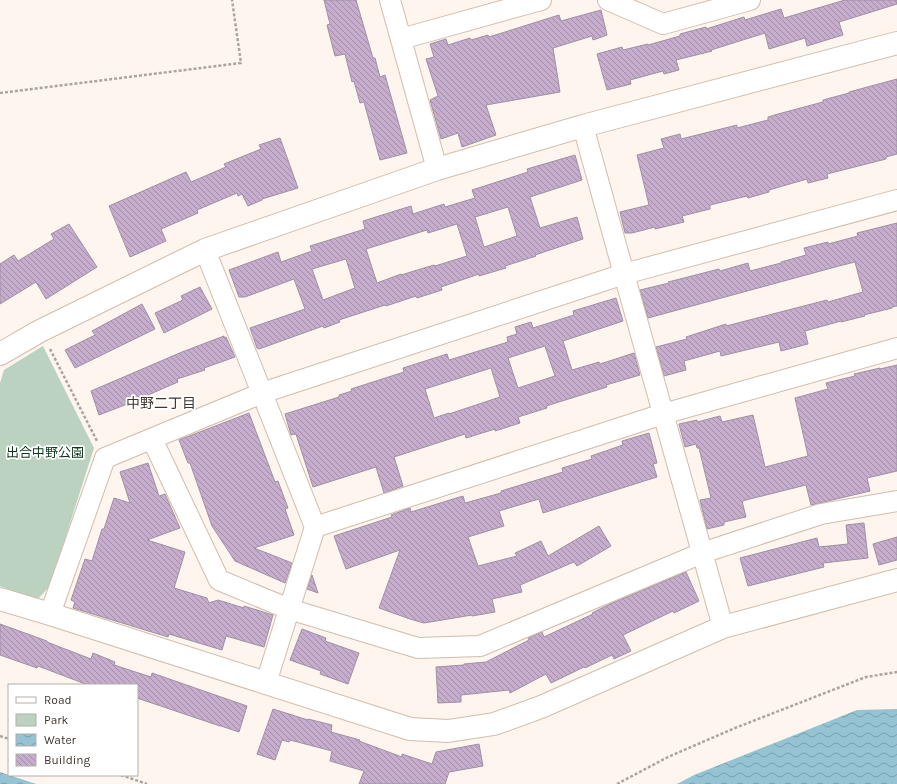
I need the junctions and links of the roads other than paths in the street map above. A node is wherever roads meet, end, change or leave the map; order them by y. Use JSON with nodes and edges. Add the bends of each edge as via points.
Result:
{"nodes":[{"id":1,"x":390,"y":0,"type":"edge"},
{"id":2,"x":541,"y":0,"type":"edge"},
{"id":3,"x":608,"y":0,"type":"edge"},
{"id":4,"x":750,"y":0,"type":"edge"},
{"id":5,"x":401,"y":39,"type":"junction"},
{"id":6,"x":897,"y":43,"type":"edge"},
{"id":7,"x":583,"y":126,"type":"junction"},
{"id":8,"x":437,"y":169,"type":"junction"},
{"id":9,"x":897,"y":200,"type":"edge"},
{"id":10,"x":205,"y":250,"type":"junction"},
{"id":11,"x":624,"y":274,"type":"junction"},
{"id":12,"x":897,"y":348,"type":"edge"},
{"id":13,"x":0,"y":354,"type":"edge"},
{"id":14,"x":262,"y":393,"type":"junction"},
{"id":15,"x":663,"y":414,"type":"junction"},
{"id":16,"x":152,"y":438,"type":"junction"},
{"id":17,"x":897,"y":502,"type":"edge"},
{"id":18,"x":315,"y":527,"type":"junction"},
{"id":19,"x":702,"y":553,"type":"junction"},
{"id":20,"x":897,"y":580,"type":"edge"},
{"id":21,"x":0,"y":599,"type":"edge"},
{"id":22,"x":289,"y":609,"type":"junction"},
{"id":23,"x":50,"y":614,"type":"junction"},
{"id":24,"x":723,"y":627,"type":"junction"},
{"id":25,"x":266,"y":683,"type":"junction"}],
"edges":[{"from":1,"to":5,"type":"street"},
{"from":2,"to":5,"type":"street"},
{"from":3,"to":4,"type":"street","via":[[663,24]]},
{"from":5,"to":8,"type":"street"},
{"from":6,"to":7,"type":"street"},
{"from":7,"to":8,"type":"street"},
{"from":7,"to":11,"type":"street"},
{"from":8,"to":10,"type":"street"},
{"from":9,"to":11,"type":"street"},
{"from":10,"to":13,"type":"street","via":[[40,331]]},
{"from":10,"to":14,"type":"street"},
{"from":11,"to":14,"type":"street"},
{"from":11,"to":15,"type":"street"},
{"from":12,"to":15,"type":"street"},
{"from":14,"to":16,"type":"street"},
{"from":14,"to":18,"type":"street"},
{"from":15,"to":18,"type":"street"},
{"from":15,"to":19,"type":"street"},
{"from":16,"to":22,"type":"street","via":[[219,580]]},
{"from":16,"to":23,"type":"street","via":[[105,458]]},
{"from":17,"to":19,"type":"street","via":[[821,514]]},
{"from":18,"to":22,"type":"street"},
{"from":19,"to":22,"type":"street","via":[[480,646],[418,648]]},
{"from":19,"to":24,"type":"street"},
{"from":20,"to":24,"type":"street"},
{"from":21,"to":23,"type":"street"},
{"from":22,"to":25,"type":"street"},
{"from":23,"to":25,"type":"street"},
{"from":24,"to":25,"type":"street","via":[[541,707],[494,724],[448,731],[410,729]]}]}
